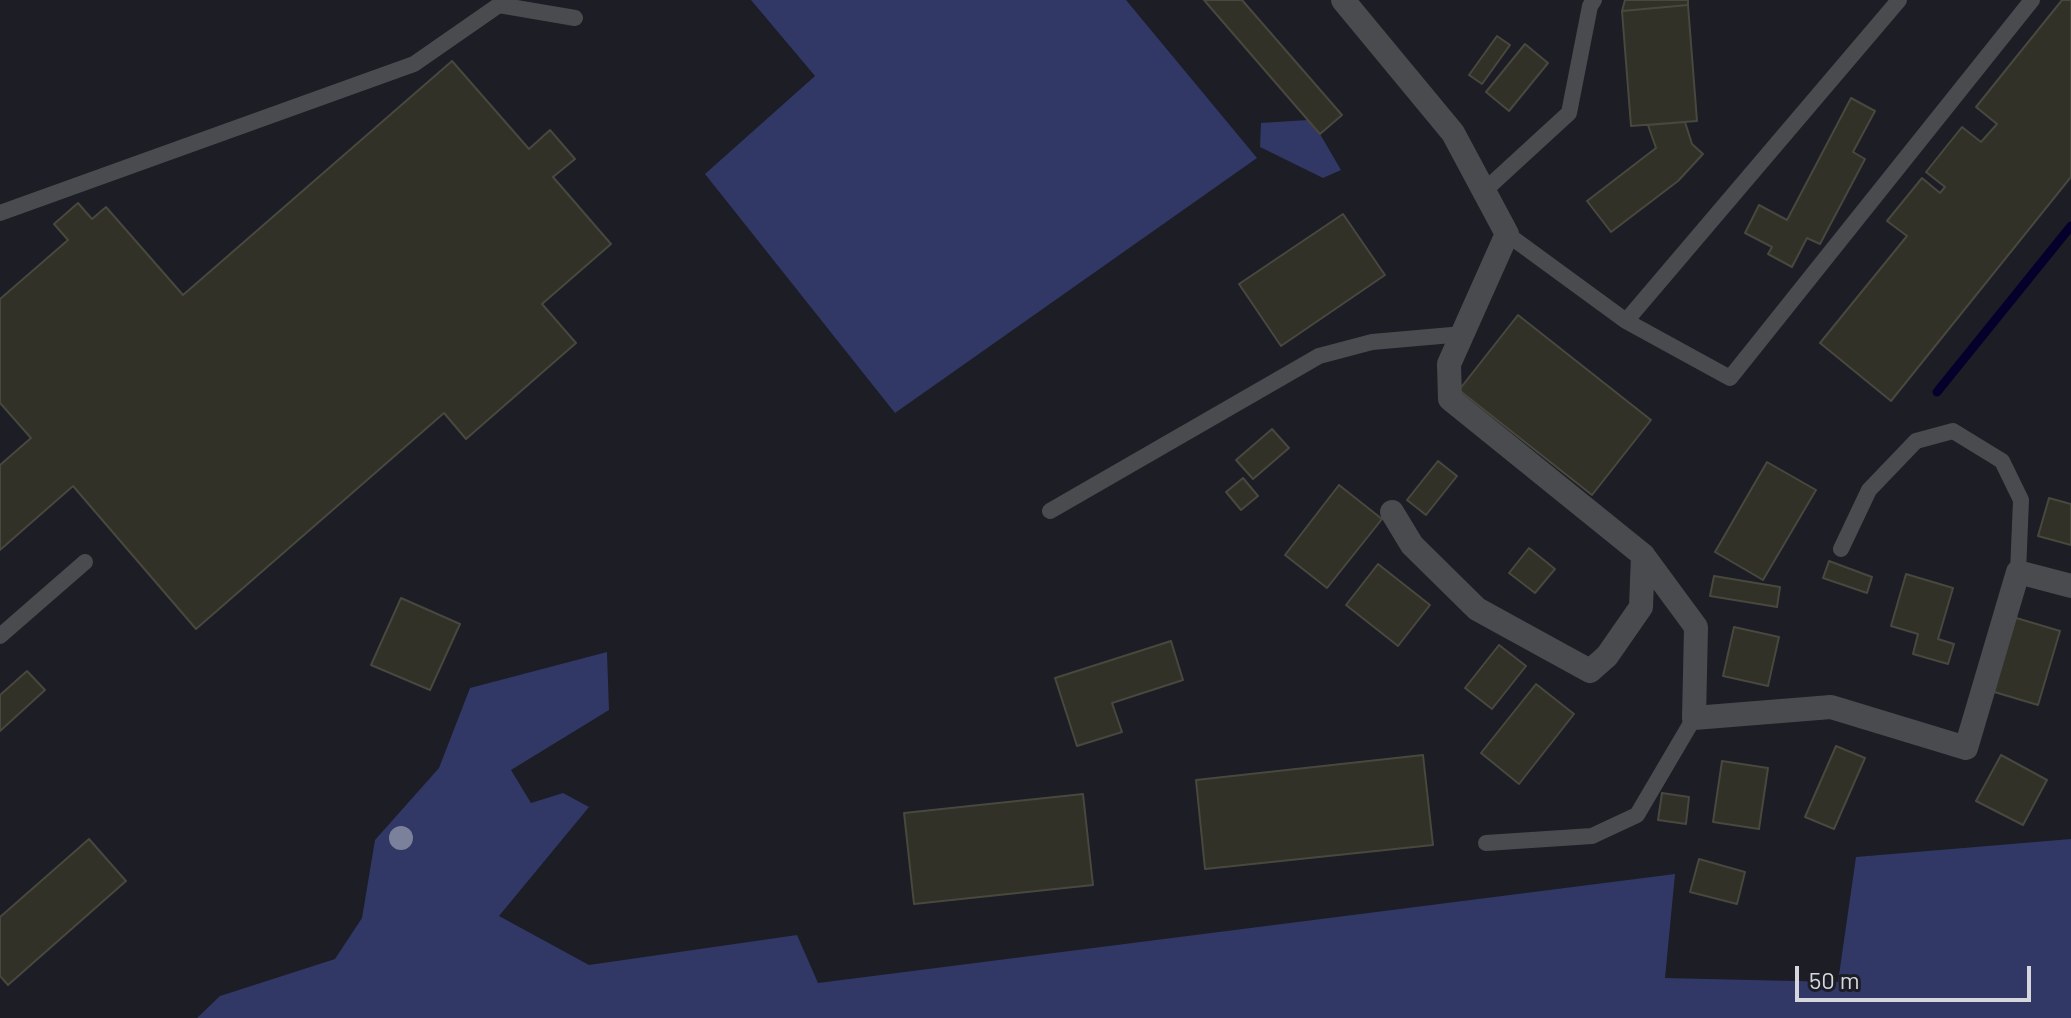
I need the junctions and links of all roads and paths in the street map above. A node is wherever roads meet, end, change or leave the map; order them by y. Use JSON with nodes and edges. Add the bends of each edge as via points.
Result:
{"nodes":[{"id":1,"x":1343,"y":0,"type":"edge"},
{"id":2,"x":1594,"y":0,"type":"edge"},
{"id":3,"x":1899,"y":0,"type":"edge"},
{"id":4,"x":2032,"y":0,"type":"edge"},
{"id":5,"x":575,"y":18,"type":"dead end"},
{"id":6,"x":1484,"y":191,"type":"junction"},
{"id":7,"x":0,"y":213,"type":"edge"},
{"id":8,"x":1507,"y":234,"type":"junction"},
{"id":9,"x":1626,"y":321,"type":"junction"},
{"id":10,"x":1463,"y":334,"type":"junction"},
{"id":11,"x":1050,"y":511,"type":"dead end"},
{"id":12,"x":1392,"y":512,"type":"dead end"},
{"id":13,"x":1841,"y":549,"type":"dead end"},
{"id":14,"x":1643,"y":555,"type":"junction"},
{"id":15,"x":85,"y":562,"type":"dead end"},
{"id":16,"x":2018,"y":572,"type":"junction"},
{"id":17,"x":2071,"y":586,"type":"edge"},
{"id":18,"x":0,"y":636,"type":"edge"},
{"id":19,"x":1694,"y":718,"type":"junction"},
{"id":20,"x":1486,"y":843,"type":"dead end"}],
"edges":[{"from":1,"to":6,"type":"street","via":[[1453,133]]},
{"from":2,"to":6,"type":"lane","via":[[1569,113]]},
{"from":3,"to":9,"type":"lane"},
{"from":4,"to":9,"type":"lane","via":[[1730,378]]},
{"from":5,"to":7,"type":"lane","via":[[499,5],[414,64]]},
{"from":6,"to":8,"type":"street"},
{"from":8,"to":9,"type":"lane"},
{"from":8,"to":10,"type":"street"},
{"from":10,"to":11,"type":"lane","via":[[1372,342],[1319,356]]},
{"from":10,"to":14,"type":"street","via":[[1449,364],[1450,399]]},
{"from":12,"to":14,"type":"street","via":[[1412,545],[1477,609],[1590,671],[1641,607]]},
{"from":13,"to":16,"type":"lane","via":[[1878,480],[1916,441],[1953,431],[2002,461],[2021,500]]},
{"from":14,"to":19,"type":"street","via":[[1696,627]]},
{"from":15,"to":18,"type":"lane"},
{"from":16,"to":17,"type":"street"},
{"from":16,"to":19,"type":"street","via":[[1966,748],[1831,707]]},
{"from":19,"to":20,"type":"lane","via":[[1637,815],[1592,836]]}]}
